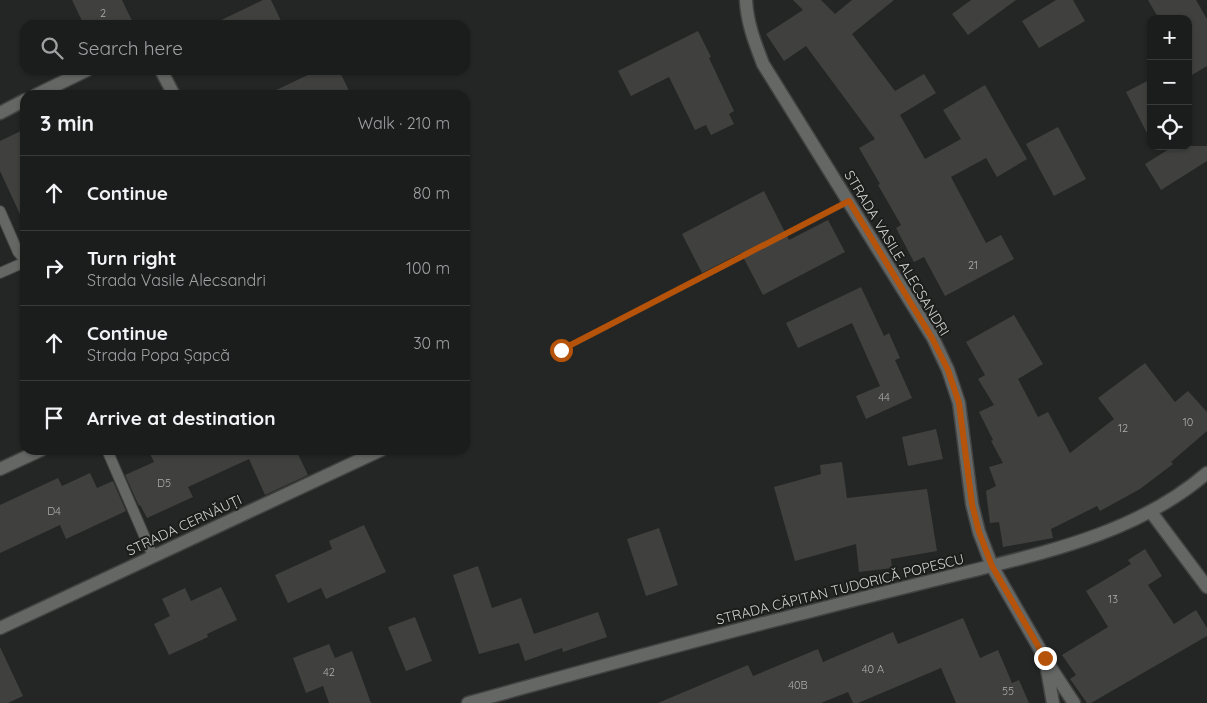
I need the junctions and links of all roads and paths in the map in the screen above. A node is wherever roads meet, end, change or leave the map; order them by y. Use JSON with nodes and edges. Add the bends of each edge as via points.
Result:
{"nodes":[{"id":1,"x":746,"y":0,"type":"edge"},
{"id":2,"x":77,"y":75,"type":"edge"},
{"id":3,"x":164,"y":75,"type":"edge"},
{"id":4,"x":46,"y":90,"type":"edge"},
{"id":5,"x":171,"y":90,"type":"edge"},
{"id":6,"x":20,"y":103,"type":"edge"},
{"id":7,"x":0,"y":113,"type":"edge"},
{"id":8,"x":849,"y":201,"type":"junction"},
{"id":9,"x":0,"y":211,"type":"edge"},
{"id":10,"x":20,"y":255,"type":"edge"},
{"id":11,"x":20,"y":263,"type":"edge"},
{"id":12,"x":0,"y":273,"type":"edge"},
{"id":13,"x":561,"y":350,"type":"dead end"},
{"id":14,"x":30,"y":455,"type":"edge"},
{"id":15,"x":109,"y":455,"type":"edge"},
{"id":16,"x":370,"y":455,"type":"edge"},
{"id":17,"x":0,"y":469,"type":"edge"},
{"id":18,"x":1207,"y":473,"type":"edge"},
{"id":19,"x":1151,"y":512,"type":"junction"},
{"id":20,"x":153,"y":556,"type":"junction"},
{"id":21,"x":992,"y":566,"type":"junction"},
{"id":22,"x":1207,"y":587,"type":"edge"},
{"id":23,"x":0,"y":628,"type":"edge"},
{"id":24,"x":1045,"y":658,"type":"junction"},
{"id":25,"x":468,"y":703,"type":"edge"},
{"id":26,"x":1053,"y":703,"type":"edge"},
{"id":27,"x":1074,"y":703,"type":"edge"}],
"edges":[{"from":1,"to":8,"type":"street","name":"STRADA VASILE ALECSANDRI","via":[[747,16],[763,64]]},
{"from":2,"to":4,"type":"street"},
{"from":3,"to":5,"type":"street"},
{"from":6,"to":7,"type":"street"},
{"from":8,"to":13,"type":"path"},
{"from":8,"to":21,"type":"street","name":"STRADA VASILE ALECSANDRI","via":[[948,370],[959,403],[972,504]]},
{"from":9,"to":10,"type":"lane"},
{"from":11,"to":12,"type":"lane"},
{"from":14,"to":17,"type":"street"},
{"from":15,"to":20,"type":"lane"},
{"from":16,"to":20,"type":"street","name":"STRADA CERNĂUȚI"},
{"from":18,"to":19,"type":"street","name":"STRADA CĂPITAN TUDORICĂ POPESCU"},
{"from":19,"to":21,"type":"street","name":"STRADA CĂPITAN TUDORICĂ POPESCU","via":[[1070,544]]},
{"from":19,"to":22,"type":"street"},
{"from":20,"to":23,"type":"street","name":"STRADA CERNĂUȚI"},
{"from":21,"to":24,"type":"street","name":"STRADA VASILE ALECSANDRI"},
{"from":21,"to":25,"type":"street","name":"STRADA CĂPITAN TUDORICĂ POPESCU"},
{"from":24,"to":26,"type":"street"},
{"from":24,"to":27,"type":"street","name":"STRADA VASILE ALECSANDRI"}]}
